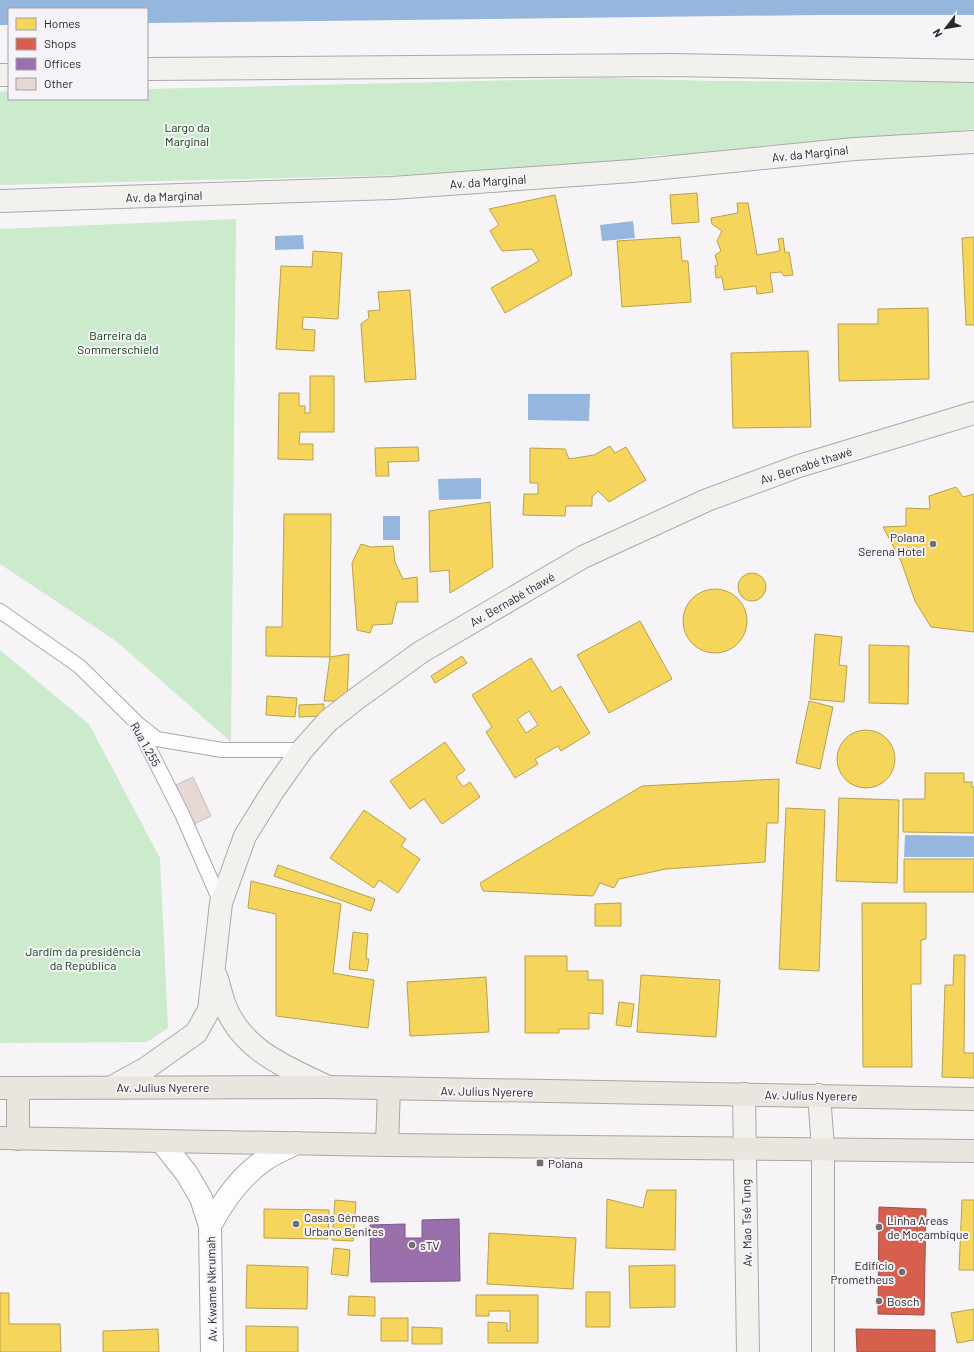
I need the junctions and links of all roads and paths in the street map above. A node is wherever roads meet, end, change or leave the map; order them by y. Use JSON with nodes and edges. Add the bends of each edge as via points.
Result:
{"nodes":[{"id":1,"x":148,"y":69,"type":"edge"},
{"id":2,"x":974,"y":71,"type":"edge"},
{"id":3,"x":974,"y":142,"type":"edge"},
{"id":4,"x":0,"y":201,"type":"edge"},
{"id":5,"x":969,"y":415,"type":"edge"},
{"id":6,"x":0,"y":611,"type":"edge"},
{"id":7,"x":135,"y":721,"type":"junction"},
{"id":8,"x":302,"y":750,"type":"junction"},
{"id":9,"x":221,"y":903,"type":"junction"},
{"id":10,"x":214,"y":969,"type":"junction"},
{"id":11,"x":112,"y":1087,"type":"junction"},
{"id":12,"x":328,"y":1087,"type":"junction"},
{"id":13,"x":9,"y":1088,"type":"edge"},
{"id":14,"x":389,"y":1088,"type":"junction"},
{"id":15,"x":744,"y":1094,"type":"junction"},
{"id":16,"x":819,"y":1095,"type":"junction"},
{"id":17,"x":974,"y":1099,"type":"edge"},
{"id":18,"x":9,"y":1138,"type":"edge"},
{"id":19,"x":162,"y":1142,"type":"junction"},
{"id":20,"x":296,"y":1143,"type":"junction"},
{"id":21,"x":387,"y":1145,"type":"junction"},
{"id":22,"x":745,"y":1147,"type":"junction"},
{"id":23,"x":823,"y":1148,"type":"junction"},
{"id":24,"x":974,"y":1151,"type":"edge"},
{"id":25,"x":210,"y":1226,"type":"junction"},
{"id":26,"x":212,"y":1352,"type":"edge"},
{"id":27,"x":748,"y":1352,"type":"edge"},
{"id":28,"x":824,"y":1352,"type":"edge"}],
"edges":[{"from":1,"to":2,"type":"main road","via":[[673,65]]},
{"from":3,"to":4,"type":"main road","name":"Av. da Marginal","via":[[855,149],[632,171],[392,188]]},
{"from":5,"to":8,"type":"main road","name":"Av. Bernabé thawé","via":[[799,466],[707,500],[583,558],[421,652],[328,721]]},
{"from":6,"to":7,"type":"lane","name":"Rua 1.255","via":[[79,666]]},
{"from":7,"to":8,"type":"lane","via":[[157,739],[222,750]]},
{"from":7,"to":9,"type":"lane","name":"Rua 1.255","via":[[182,814]]},
{"from":8,"to":9,"type":"main road","name":"Av. Bernabé thawé","via":[[245,836]]},
{"from":9,"to":10,"type":"main road","name":"Av. Bernabé thawé"},
{"from":10,"to":11,"type":"main road","name":"Av. Bernabé thawé","via":[[209,1010],[196,1033],[145,1069]]},
{"from":10,"to":12,"type":"main road","via":[[224,1004],[251,1045],[273,1061]]},
{"from":11,"to":12,"type":"main road","name":"Av. Julius Nyerere"},
{"from":11,"to":13,"type":"main road","name":"Av. Julius Nyerere"},
{"from":12,"to":14,"type":"main road","name":"Av. Julius Nyerere"},
{"from":13,"to":18,"type":"main road"},
{"from":14,"to":15,"type":"main road","name":"Av. Julius Nyerere"},
{"from":14,"to":21,"type":"main road"},
{"from":15,"to":16,"type":"main road","name":"Av. Julius Nyerere"},
{"from":15,"to":22,"type":"main road","name":"Av. Mao Tsé Tung"},
{"from":16,"to":17,"type":"main road","name":"Av. Julius Nyerere"},
{"from":16,"to":23,"type":"main road"},
{"from":18,"to":19,"type":"main road"},
{"from":19,"to":20,"type":"main road"},
{"from":19,"to":25,"type":"street","name":"Av. Kwame Nkrumah","via":[[187,1174],[201,1198]]},
{"from":20,"to":21,"type":"main road"},
{"from":20,"to":25,"type":"street","name":"Av. Kwame Nkrumah","via":[[264,1160],[243,1178],[224,1200]]},
{"from":21,"to":22,"type":"main road"},
{"from":22,"to":23,"type":"main road"},
{"from":22,"to":27,"type":"main road","name":"Av. Mao Tsé Tung"},
{"from":23,"to":24,"type":"main road"},
{"from":23,"to":28,"type":"main road"},
{"from":25,"to":26,"type":"street","name":"Av. Kwame Nkrumah"}]}
